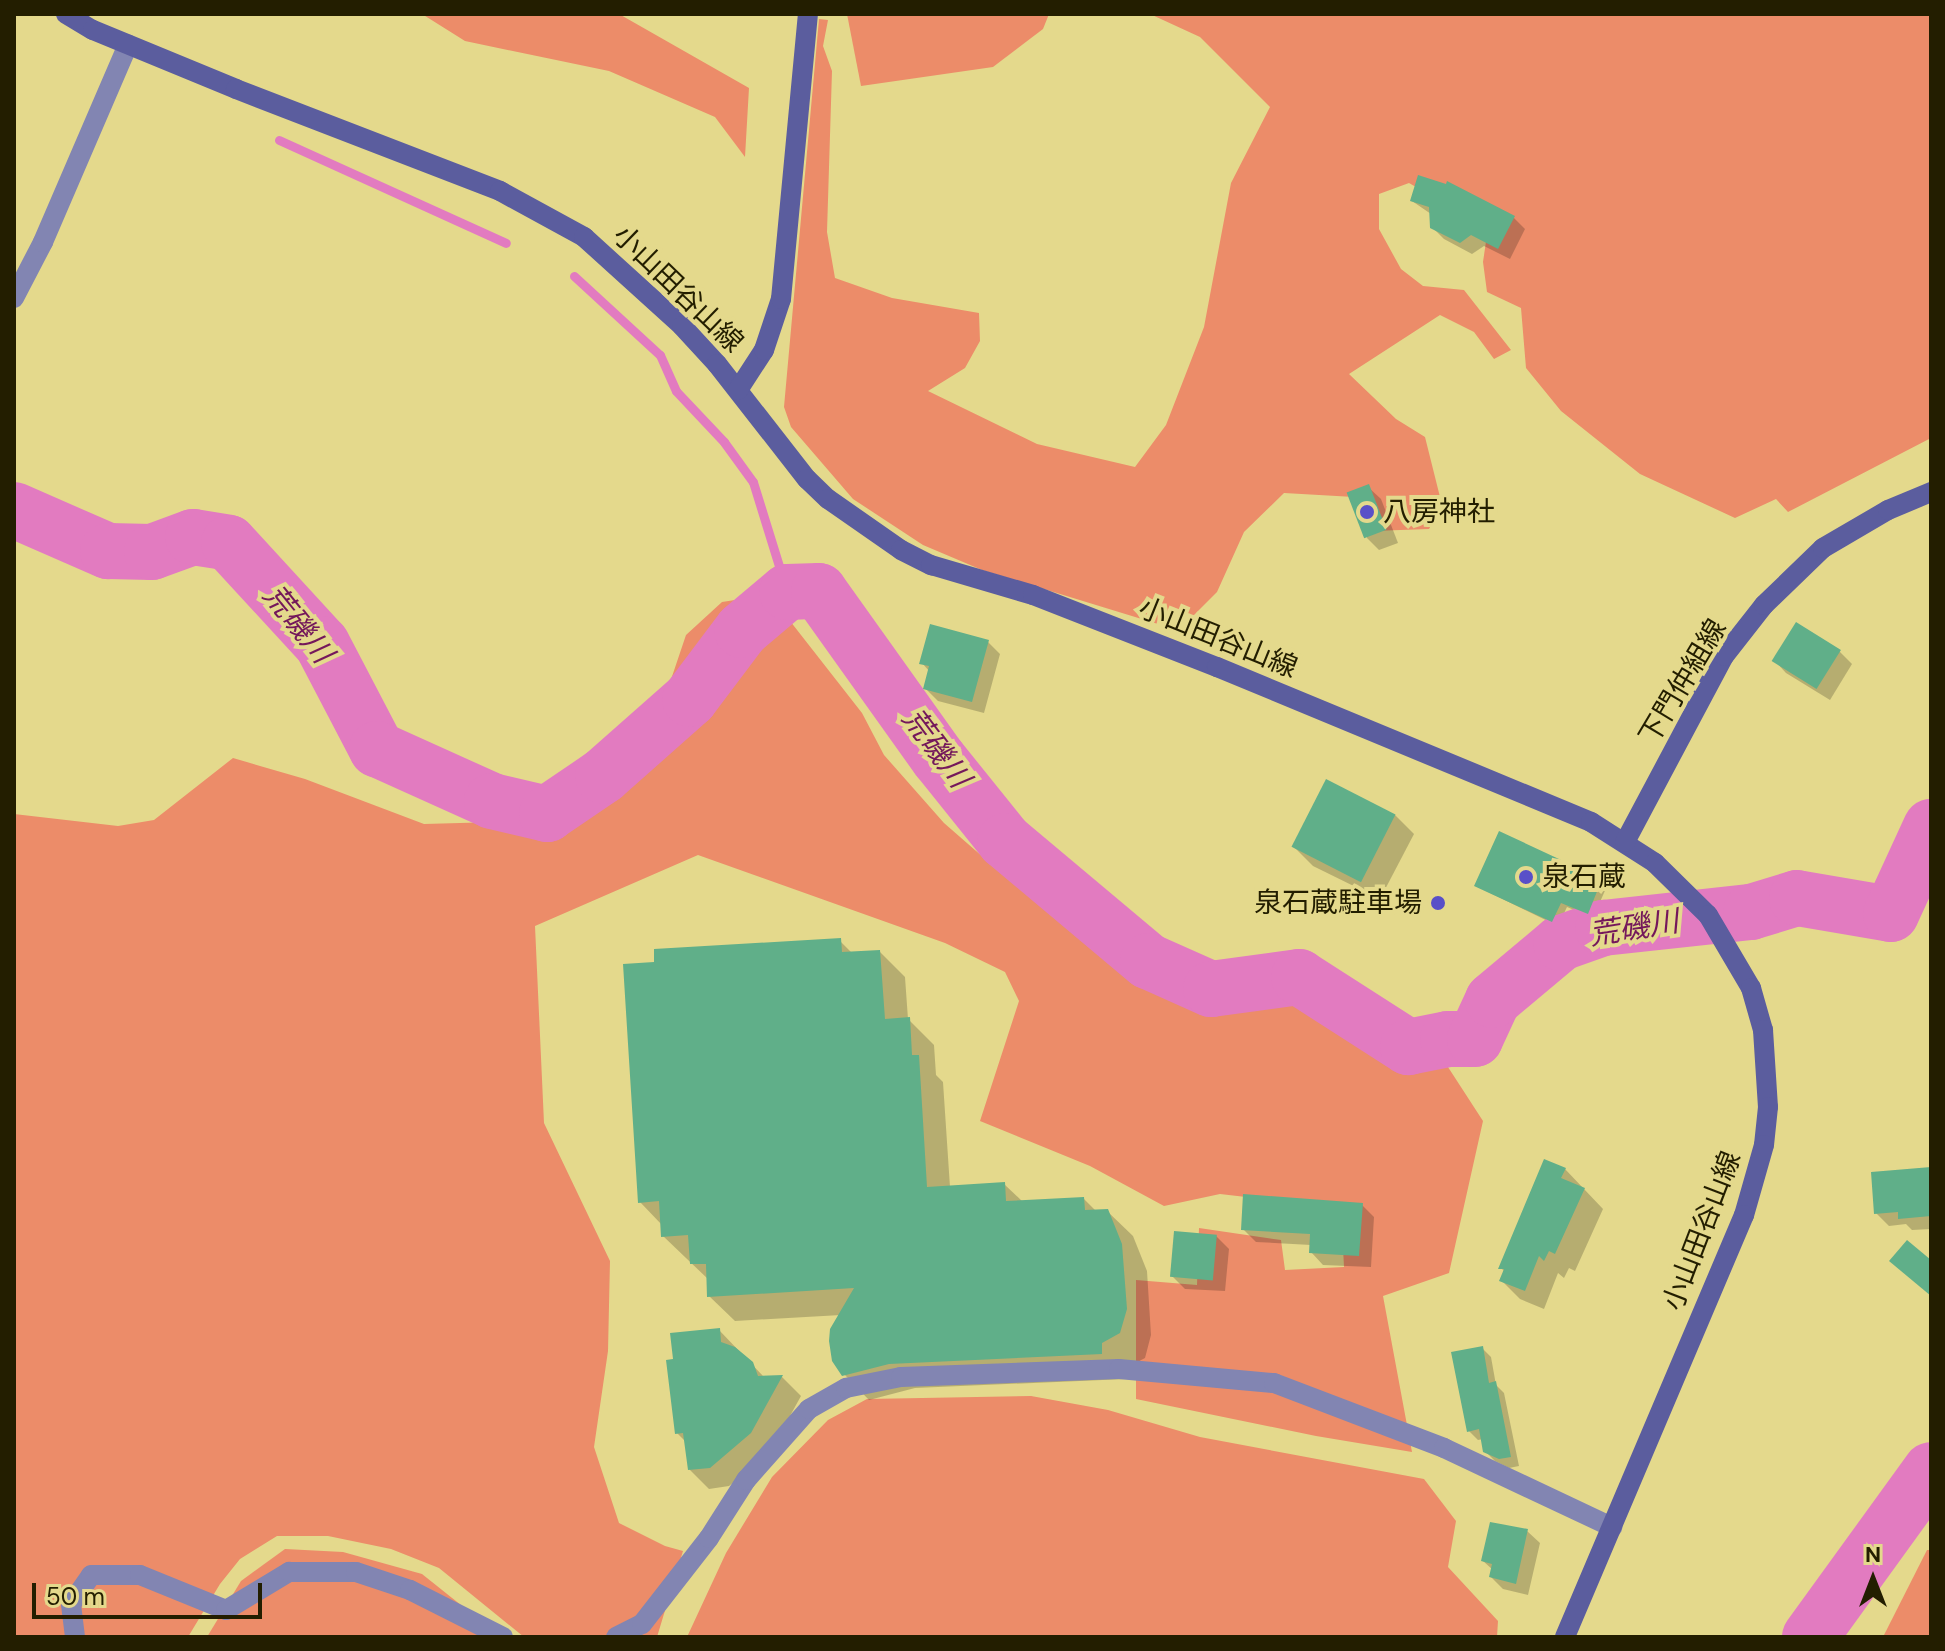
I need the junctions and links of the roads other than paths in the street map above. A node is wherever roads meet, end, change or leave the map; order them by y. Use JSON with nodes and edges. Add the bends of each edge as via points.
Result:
{"nodes":[{"id":1,"x":66,"y":14,"type":"edge"},
{"id":2,"x":808,"y":14,"type":"edge"},
{"id":3,"x":128,"y":45,"type":"junction"},
{"id":4,"x":14,"y":298,"type":"edge"},
{"id":5,"x":738,"y":390,"type":"junction"},
{"id":6,"x":1931,"y":492,"type":"edge"},
{"id":7,"x":1625,"y":842,"type":"junction"},
{"id":8,"x":1612,"y":1527,"type":"junction"},
{"id":9,"x":75,"y":1637,"type":"edge"},
{"id":10,"x":503,"y":1637,"type":"edge"},
{"id":11,"x":616,"y":1637,"type":"edge"},
{"id":12,"x":1565,"y":1637,"type":"edge"}],
"edges":[{"from":1,"to":3,"type":"main road","name":"小山田谷山線"},
{"from":2,"to":5,"type":"main road","via":[[781,299],[764,350]]},
{"from":3,"to":4,"type":"street"},
{"from":3,"to":5,"type":"main road","name":"小山田谷山線","via":[[538,209],[595,247],[682,326]]},
{"from":5,"to":7,"type":"main road","name":"小山田谷山線","via":[[807,479],[911,555],[1033,595],[1217,667],[1591,822]]},
{"from":6,"to":7,"type":"main road","name":"下門仲組線","via":[[1823,548],[1764,605],[1724,656]]},
{"from":7,"to":8,"type":"main road","name":"小山田谷山線","via":[[1708,915],[1751,988],[1763,1030],[1768,1107],[1764,1145],[1744,1215]]},
{"from":8,"to":11,"type":"street","via":[[1444,1448],[1274,1383],[1119,1369],[901,1377],[846,1388],[809,1409],[746,1480],[642,1624]]},
{"from":8,"to":12,"type":"main road","name":"小山田谷山線"},
{"from":9,"to":10,"type":"street","via":[[71,1604],[91,1575],[140,1575],[226,1610],[289,1572],[356,1572],[410,1590]]}]}
